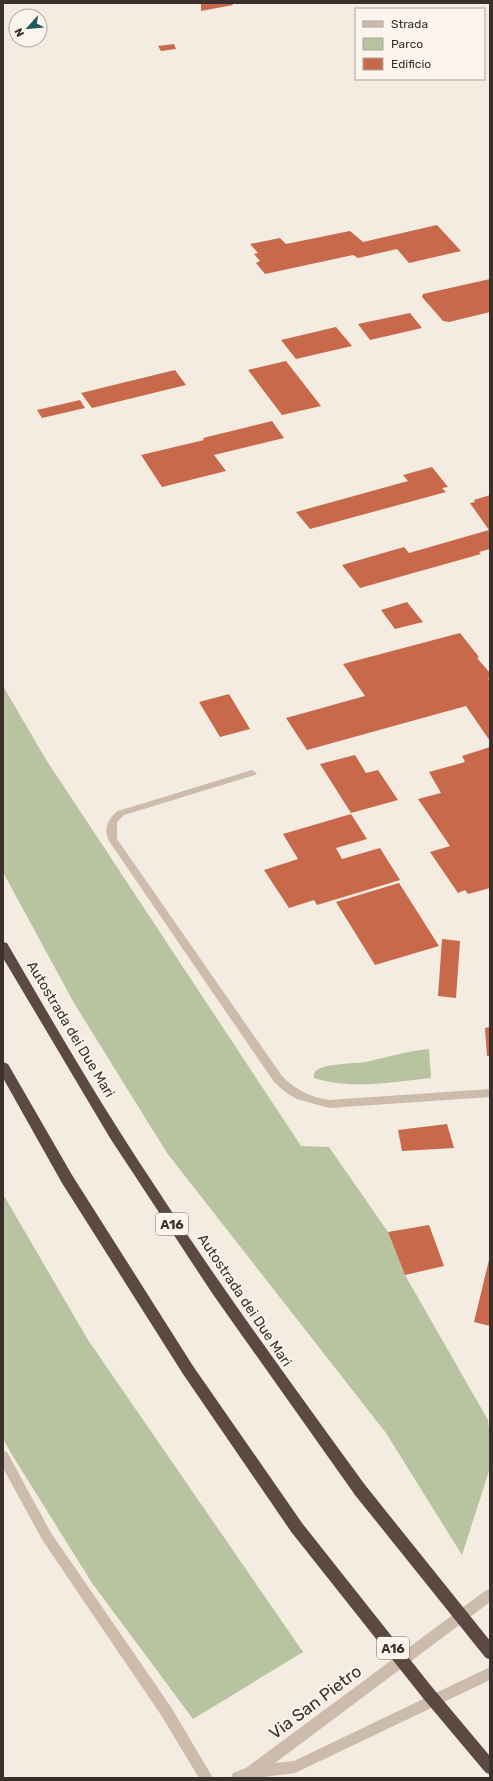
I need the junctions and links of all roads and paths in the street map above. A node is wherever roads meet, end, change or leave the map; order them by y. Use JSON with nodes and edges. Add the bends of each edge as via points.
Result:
{"nodes":[{"id":1,"x":252,"y":773,"type":"dead end"},
{"id":2,"x":3,"y":946,"type":"edge"},
{"id":3,"x":3,"y":1067,"type":"edge"},
{"id":4,"x":490,"y":1093,"type":"edge"},
{"id":5,"x":3,"y":1456,"type":"edge"},
{"id":6,"x":490,"y":1595,"type":"edge"},
{"id":7,"x":490,"y":1652,"type":"edge"},
{"id":8,"x":490,"y":1673,"type":"edge"},
{"id":9,"x":490,"y":1768,"type":"edge"},
{"id":10,"x":251,"y":1773,"type":"junction"},
{"id":11,"x":206,"y":1778,"type":"edge"},
{"id":12,"x":238,"y":1778,"type":"edge"}],
"edges":[{"from":1,"to":4,"type":"street","via":[[121,813],[113,819],[110,830],[112,839],[278,1079],[299,1097],[329,1104]]},
{"from":2,"to":7,"type":"highway","name":"Autostrada dei Due Mari","number":"A16","bridge":true,"via":[[127,1156],[250,1340],[360,1490]]},
{"from":3,"to":9,"type":"highway","number":"A16","bridge":true,"via":[[75,1193],[188,1370],[297,1528]]},
{"from":5,"to":11,"type":"street","via":[[47,1537],[166,1711]]},
{"from":6,"to":10,"type":"street","name":"Via San Pietro"},
{"from":8,"to":10,"type":"street","via":[[295,1767]]},
{"from":10,"to":12,"type":"street","name":"Via San Pietro"}]}
